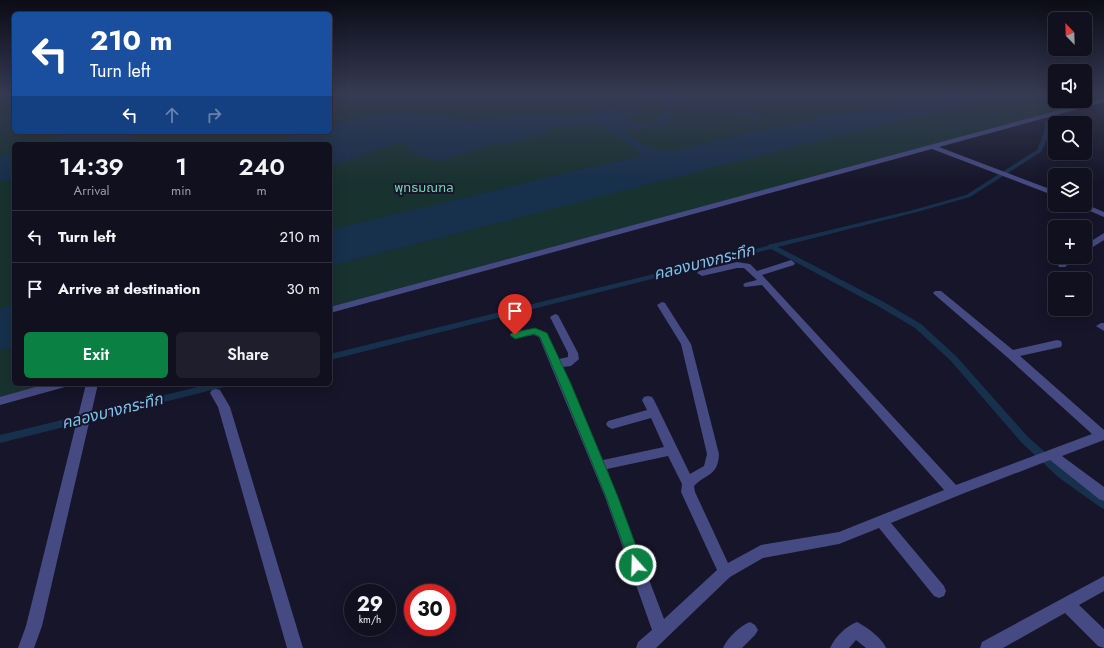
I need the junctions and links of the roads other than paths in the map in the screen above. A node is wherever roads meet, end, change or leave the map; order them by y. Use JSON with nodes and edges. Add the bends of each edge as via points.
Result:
{"nodes":[{"id":1,"x":1017,"y":123,"type":"edge"},
{"id":2,"x":931,"y":146,"type":"junction"},
{"id":3,"x":1048,"y":191,"type":"edge"},
{"id":4,"x":1092,"y":210,"type":"edge"},
{"id":5,"x":1104,"y":216,"type":"edge"},
{"id":6,"x":1104,"y":236,"type":"edge"},
{"id":7,"x":1092,"y":244,"type":"edge"},
{"id":8,"x":791,"y":263,"type":"dead end"},
{"id":9,"x":702,"y":273,"type":"dead end"},
{"id":10,"x":756,"y":274,"type":"junction"},
{"id":11,"x":764,"y":282,"type":"junction"},
{"id":12,"x":748,"y":285,"type":"dead end"},
{"id":13,"x":938,"y":293,"type":"dead end"},
{"id":14,"x":662,"y":305,"type":"dead end"},
{"id":15,"x":332,"y":309,"type":"edge"},
{"id":16,"x":555,"y":317,"type":"dead end"},
{"id":17,"x":515,"y":335,"type":"dead end"},
{"id":18,"x":1057,"y":344,"type":"dead end"},
{"id":19,"x":1011,"y":354,"type":"junction"},
{"id":20,"x":556,"y":363,"type":"junction"},
{"id":21,"x":54,"y":386,"type":"edge"},
{"id":22,"x":91,"y":386,"type":"edge"},
{"id":23,"x":216,"y":393,"type":"dead end"},
{"id":24,"x":648,"y":400,"type":"dead end"},
{"id":25,"x":0,"y":401,"type":"edge"},
{"id":26,"x":654,"y":414,"type":"junction"},
{"id":27,"x":612,"y":424,"type":"dead end"},
{"id":28,"x":1103,"y":436,"type":"edge"},
{"id":29,"x":672,"y":450,"type":"junction"},
{"id":30,"x":1051,"y":454,"type":"junction"},
{"id":31,"x":598,"y":466,"type":"junction"},
{"id":32,"x":688,"y":484,"type":"junction"},
{"id":33,"x":953,"y":491,"type":"junction"},
{"id":34,"x":1104,"y":495,"type":"edge"},
{"id":35,"x":881,"y":521,"type":"junction"},
{"id":36,"x":725,"y":572,"type":"junction"},
{"id":37,"x":1104,"y":583,"type":"edge"},
{"id":38,"x":939,"y":591,"type":"dead end"},
{"id":39,"x":1066,"y":604,"type":"junction"},
{"id":40,"x":750,"y":630,"type":"dead end"},
{"id":41,"x":661,"y":632,"type":"junction"},
{"id":42,"x":1104,"y":640,"type":"edge"},
{"id":43,"x":26,"y":648,"type":"edge"},
{"id":44,"x":295,"y":648,"type":"edge"},
{"id":45,"x":644,"y":648,"type":"edge"},
{"id":46,"x":730,"y":648,"type":"edge"},
{"id":47,"x":838,"y":648,"type":"edge"},
{"id":48,"x":878,"y":648,"type":"edge"},
{"id":49,"x":988,"y":648,"type":"edge"}],
"edges":[{"from":1,"to":2,"type":"street"},
{"from":2,"to":3,"type":"street"},
{"from":2,"to":15,"type":"street"},
{"from":4,"to":5,"type":"street"},
{"from":6,"to":7,"type":"street"},
{"from":8,"to":10,"type":"street"},
{"from":9,"to":10,"type":"street","via":[[743,265],[748,266]]},
{"from":10,"to":11,"type":"street"},
{"from":11,"to":12,"type":"street"},
{"from":11,"to":33,"type":"street"},
{"from":13,"to":19,"type":"street"},
{"from":14,"to":32,"type":"street","via":[[686,344],[713,454],[713,464],[709,470]]},
{"from":16,"to":20,"type":"street","via":[[574,359],[567,363]]},
{"from":17,"to":20,"type":"street","via":[[540,332]]},
{"from":18,"to":19,"type":"street"},
{"from":19,"to":28,"type":"street"},
{"from":20,"to":31,"type":"street"},
{"from":21,"to":25,"type":"street"},
{"from":22,"to":43,"type":"street","via":[[34,626]]},
{"from":23,"to":44,"type":"street","via":[[224,407]]},
{"from":24,"to":26,"type":"street"},
{"from":26,"to":27,"type":"street"},
{"from":26,"to":29,"type":"street"},
{"from":28,"to":30,"type":"street"},
{"from":29,"to":31,"type":"street"},
{"from":29,"to":32,"type":"street"},
{"from":30,"to":33,"type":"street"},
{"from":30,"to":34,"type":"street"},
{"from":31,"to":41,"type":"street"},
{"from":32,"to":36,"type":"street","via":[[688,492]]},
{"from":33,"to":35,"type":"street"},
{"from":35,"to":36,"type":"street","via":[[839,538],[761,552]]},
{"from":35,"to":38,"type":"street"},
{"from":36,"to":41,"type":"street"},
{"from":37,"to":39,"type":"street"},
{"from":39,"to":42,"type":"street"},
{"from":39,"to":49,"type":"street"},
{"from":40,"to":46,"type":"street"},
{"from":41,"to":45,"type":"street"},
{"from":47,"to":48,"type":"street","via":[[857,630]]}]}
